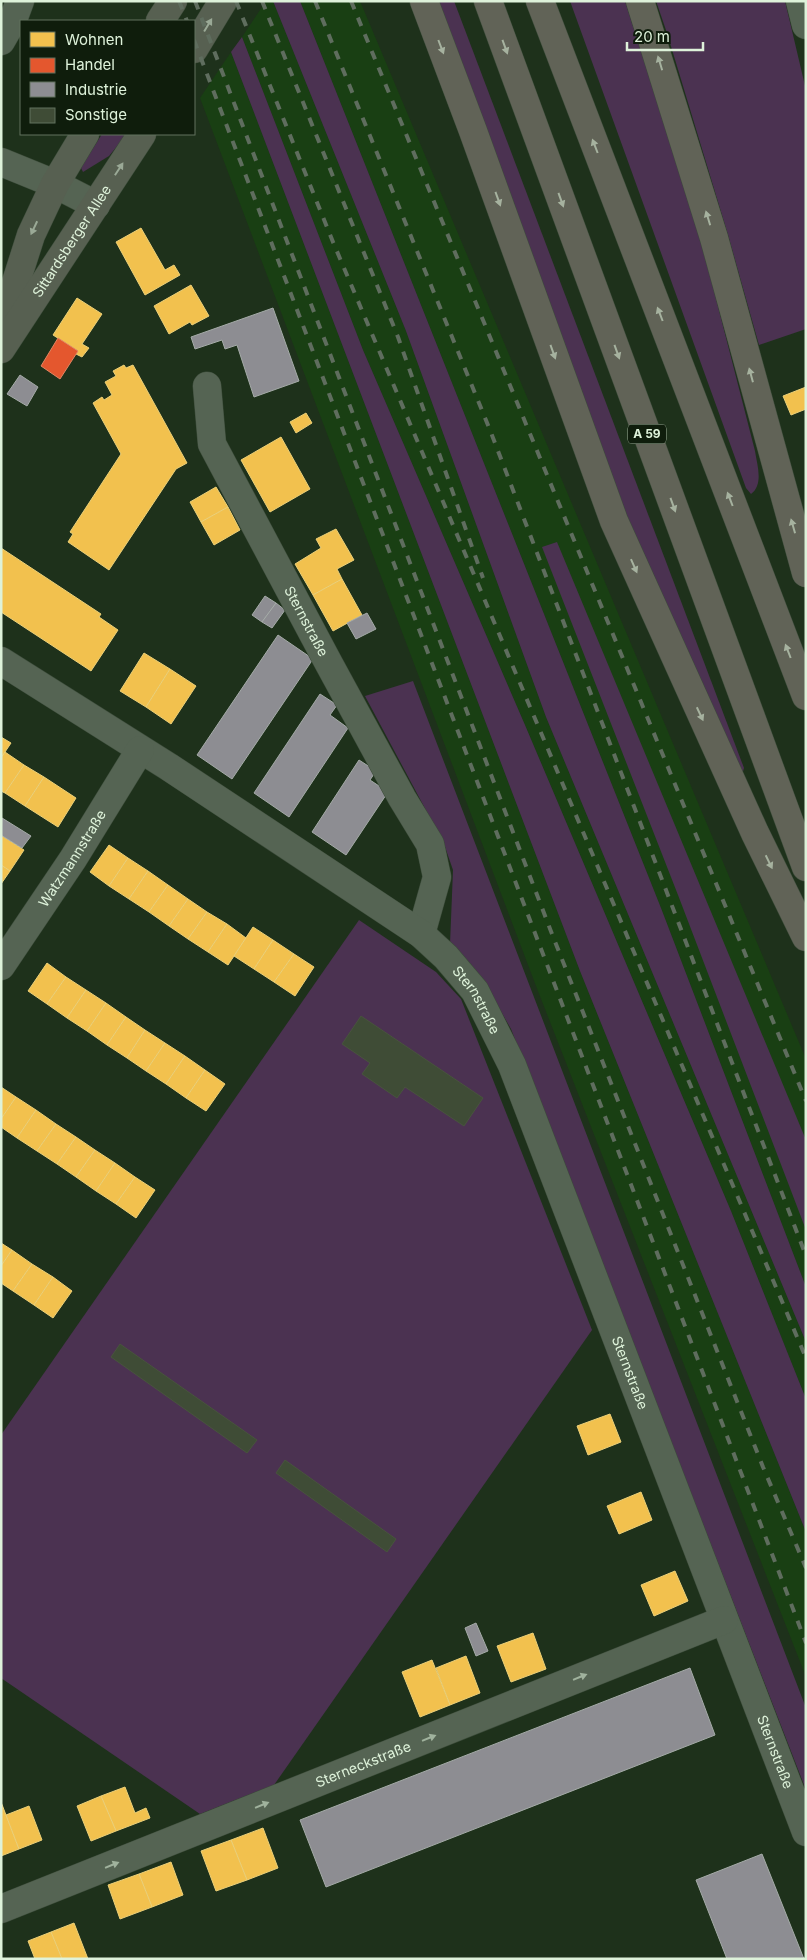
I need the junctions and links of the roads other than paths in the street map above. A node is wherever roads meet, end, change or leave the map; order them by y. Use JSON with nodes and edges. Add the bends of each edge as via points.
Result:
{"nodes":[{"id":1,"x":20,"y":1,"type":"edge"},
{"id":2,"x":173,"y":1,"type":"edge"},
{"id":3,"x":223,"y":1,"type":"edge"},
{"id":4,"x":424,"y":1,"type":"edge"},
{"id":5,"x":488,"y":1,"type":"edge"},
{"id":6,"x":540,"y":1,"type":"edge"},
{"id":7,"x":640,"y":1,"type":"edge"},
{"id":8,"x":800,"y":1,"type":"edge"},
{"id":9,"x":161,"y":20,"type":"edge"},
{"id":10,"x":806,"y":25,"type":"edge"},
{"id":11,"x":1,"y":42,"type":"edge"},
{"id":12,"x":195,"y":48,"type":"edge"},
{"id":13,"x":84,"y":135,"type":"edge"},
{"id":14,"x":141,"y":135,"type":"edge"},
{"id":15,"x":1,"y":162,"type":"edge"},
{"id":16,"x":55,"y":184,"type":"junction"},
{"id":17,"x":96,"y":205,"type":"junction"},
{"id":18,"x":1,"y":329,"type":"edge"},
{"id":19,"x":1,"y":349,"type":"edge"},
{"id":20,"x":207,"y":386,"type":"dead end"},
{"id":21,"x":806,"y":573,"type":"edge"},
{"id":22,"x":1,"y":661,"type":"edge"},
{"id":23,"x":806,"y":696,"type":"edge"},
{"id":24,"x":140,"y":750,"type":"junction"},
{"id":25,"x":806,"y":867,"type":"edge"},
{"id":26,"x":421,"y":934,"type":"junction"},
{"id":27,"x":806,"y":937,"type":"edge"},
{"id":28,"x":1,"y":966,"type":"edge"},
{"id":29,"x":724,"y":1620,"type":"junction"},
{"id":30,"x":806,"y":1832,"type":"edge"},
{"id":31,"x":1,"y":1909,"type":"edge"}],
"edges":[{"from":1,"to":11,"type":"street"},
{"from":2,"to":9,"type":"main road"},
{"from":12,"to":3,"type":"main road","one_way":true},
{"from":4,"to":27,"type":"highway","one_way":true,"via":[[614,522],[751,825]]},
{"from":5,"to":25,"type":"highway","number":"A 59","one_way":true},
{"from":23,"to":6,"type":"highway","one_way":true},
{"from":21,"to":7,"type":"highway","one_way":true,"via":[[714,238]]},
{"from":8,"to":10,"type":"street"},
{"from":13,"to":16,"type":"main road","name":"Sittardsberger Allee"},
{"from":17,"to":14,"type":"main road","name":"Sittardsberger Allee","one_way":true},
{"from":15,"to":16,"type":"street"},
{"from":16,"to":17,"type":"street"},
{"from":16,"to":18,"type":"main road","name":"Sittardsberger Allee","one_way":true,"via":[[31,235]]},
{"from":17,"to":19,"type":"main road","name":"Sittardsberger Allee"},
{"from":20,"to":26,"type":"street","name":"Sternstraße","via":[[212,444],[402,798],[430,844],[437,876]]},
{"from":22,"to":24,"type":"street","name":"Sternstraße"},
{"from":24,"to":26,"type":"street","name":"Sternstraße"},
{"from":24,"to":28,"type":"street","name":"Watzmannstraße","via":[[73,859]]},
{"from":26,"to":29,"type":"street","name":"Sternstraße","via":[[475,991],[512,1065]]},
{"from":29,"to":30,"type":"street","name":"Sternstraße"},
{"from":31,"to":29,"type":"street","name":"Sterneckstraße","one_way":true}]}
